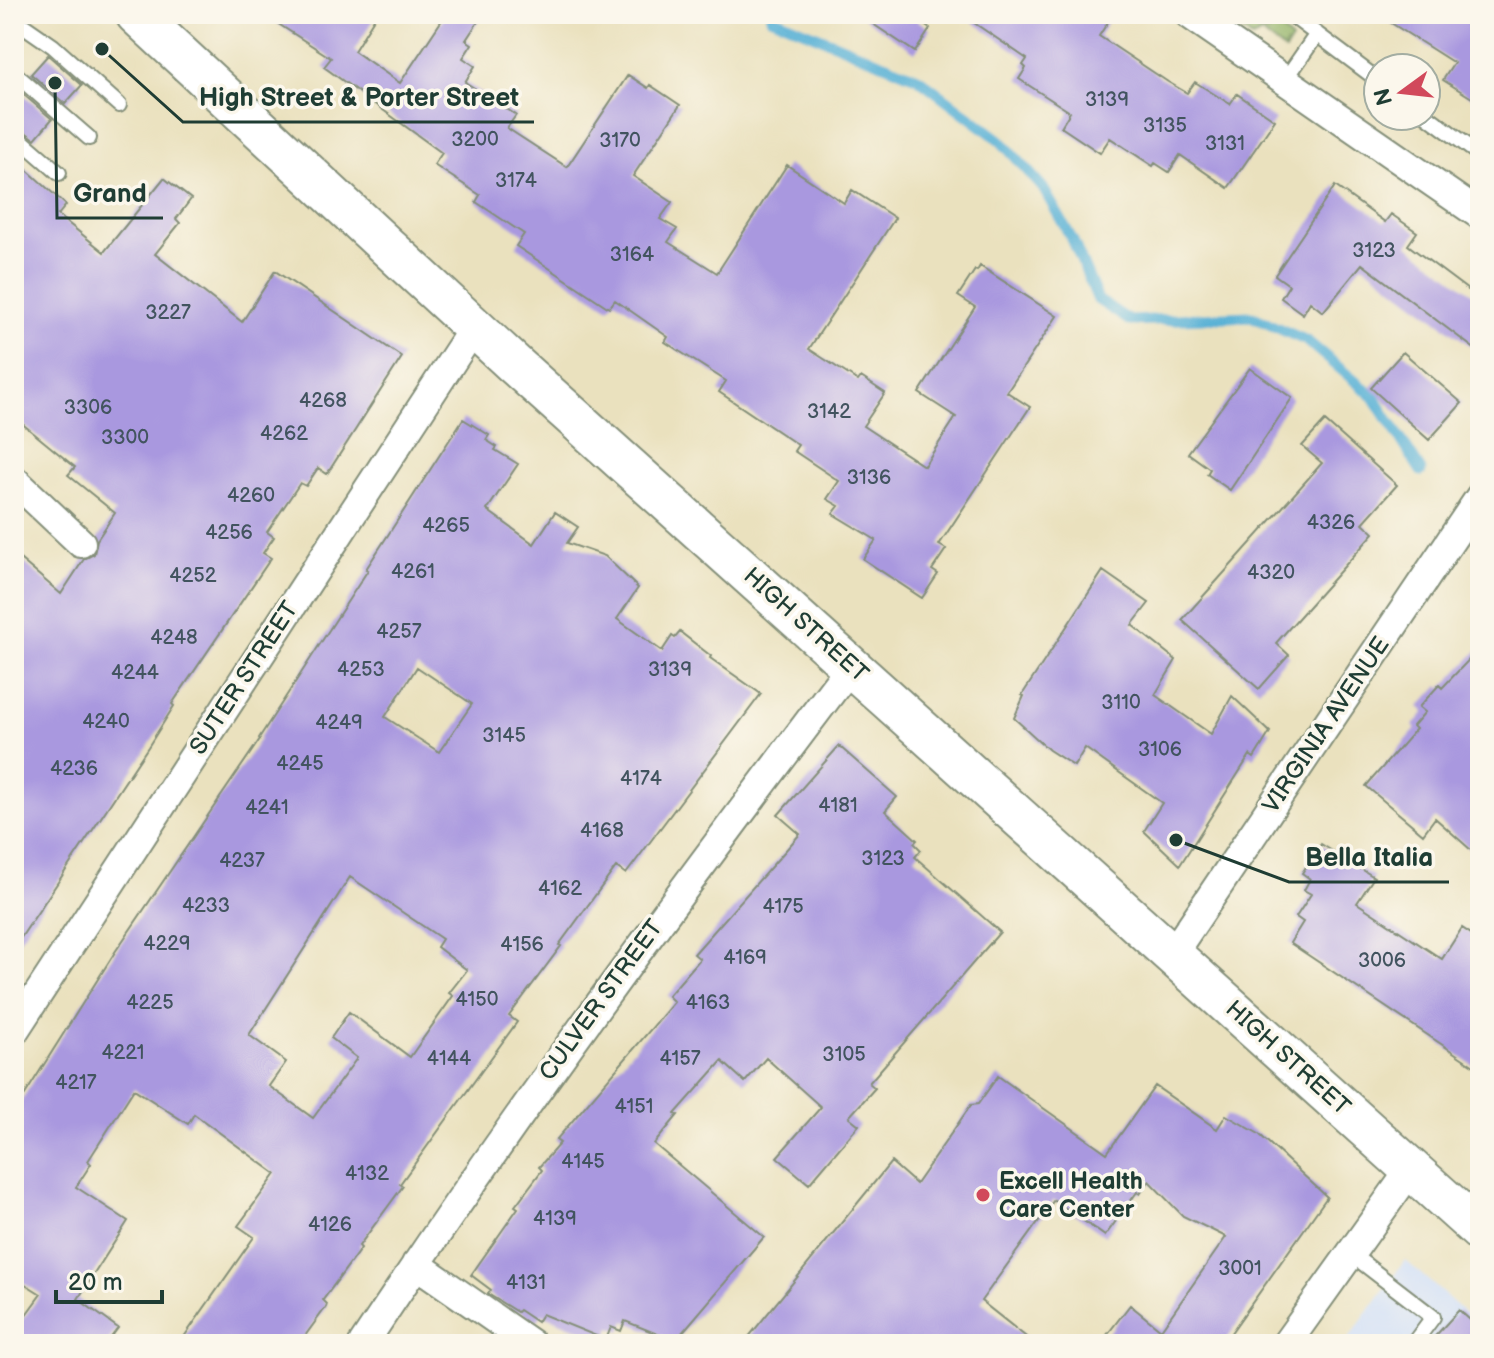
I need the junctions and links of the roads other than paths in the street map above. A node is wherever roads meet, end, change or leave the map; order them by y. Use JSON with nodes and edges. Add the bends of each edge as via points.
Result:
{"nodes":[{"id":1,"x":136,"y":14,"type":"edge"},
{"id":2,"x":1189,"y":14,"type":"edge"},
{"id":3,"x":1290,"y":14,"type":"edge"},
{"id":4,"x":14,"y":19,"type":"edge"},
{"id":5,"x":1317,"y":34,"type":"junction"},
{"id":6,"x":1362,"y":68,"type":"edge"},
{"id":7,"x":14,"y":73,"type":"edge"},
{"id":8,"x":1285,"y":80,"type":"junction"},
{"id":9,"x":119,"y":105,"type":"dead end"},
{"id":10,"x":1442,"y":127,"type":"edge"},
{"id":11,"x":14,"y":134,"type":"edge"},
{"id":12,"x":89,"y":138,"type":"dead end"},
{"id":13,"x":1480,"y":155,"type":"edge"},
{"id":14,"x":59,"y":173,"type":"dead end"},
{"id":15,"x":1480,"y":215,"type":"edge"},
{"id":16,"x":475,"y":326,"type":"junction"},
{"id":17,"x":14,"y":480,"type":"edge"},
{"id":18,"x":1480,"y":497,"type":"edge"},
{"id":19,"x":81,"y":543,"type":"dead end"},
{"id":20,"x":851,"y":666,"type":"junction"},
{"id":21,"x":1173,"y":953,"type":"junction"},
{"id":22,"x":14,"y":1031,"type":"edge"},
{"id":23,"x":1411,"y":1169,"type":"junction"},
{"id":24,"x":1480,"y":1231,"type":"edge"},
{"id":25,"x":1350,"y":1253,"type":"junction"},
{"id":26,"x":416,"y":1264,"type":"junction"},
{"id":27,"x":363,"y":1344,"type":"edge"},
{"id":28,"x":531,"y":1344,"type":"edge"},
{"id":29,"x":1286,"y":1344,"type":"edge"},
{"id":30,"x":1413,"y":1344,"type":"edge"}],
"edges":[{"from":1,"to":16,"type":"main road","name":"HIGH STREET"},
{"from":2,"to":8,"type":"street"},
{"from":3,"to":5,"type":"lane"},
{"from":4,"to":9,"type":"lane"},
{"from":5,"to":6,"type":"lane"},
{"from":5,"to":8,"type":"lane"},
{"from":7,"to":12,"type":"lane"},
{"from":8,"to":15,"type":"street"},
{"from":10,"to":13,"type":"lane"},
{"from":11,"to":14,"type":"lane"},
{"from":16,"to":20,"type":"main road","name":"HIGH STREET"},
{"from":16,"to":22,"type":"street","name":"SUTER STREET"},
{"from":17,"to":19,"type":"street"},
{"from":18,"to":21,"type":"street","name":"VIRGINIA AVENUE"},
{"from":20,"to":21,"type":"main road","name":"HIGH STREET"},
{"from":20,"to":26,"type":"street","name":"CULVER STREET","via":[[522,1108]]},
{"from":21,"to":23,"type":"main road","name":"HIGH STREET"},
{"from":23,"to":24,"type":"main road","name":"HIGH STREET"},
{"from":23,"to":25,"type":"street"},
{"from":25,"to":29,"type":"street"},
{"from":25,"to":30,"type":"lane","via":[[1433,1317]]},
{"from":26,"to":27,"type":"street","name":"CULVER STREET"},
{"from":26,"to":28,"type":"street"}]}
